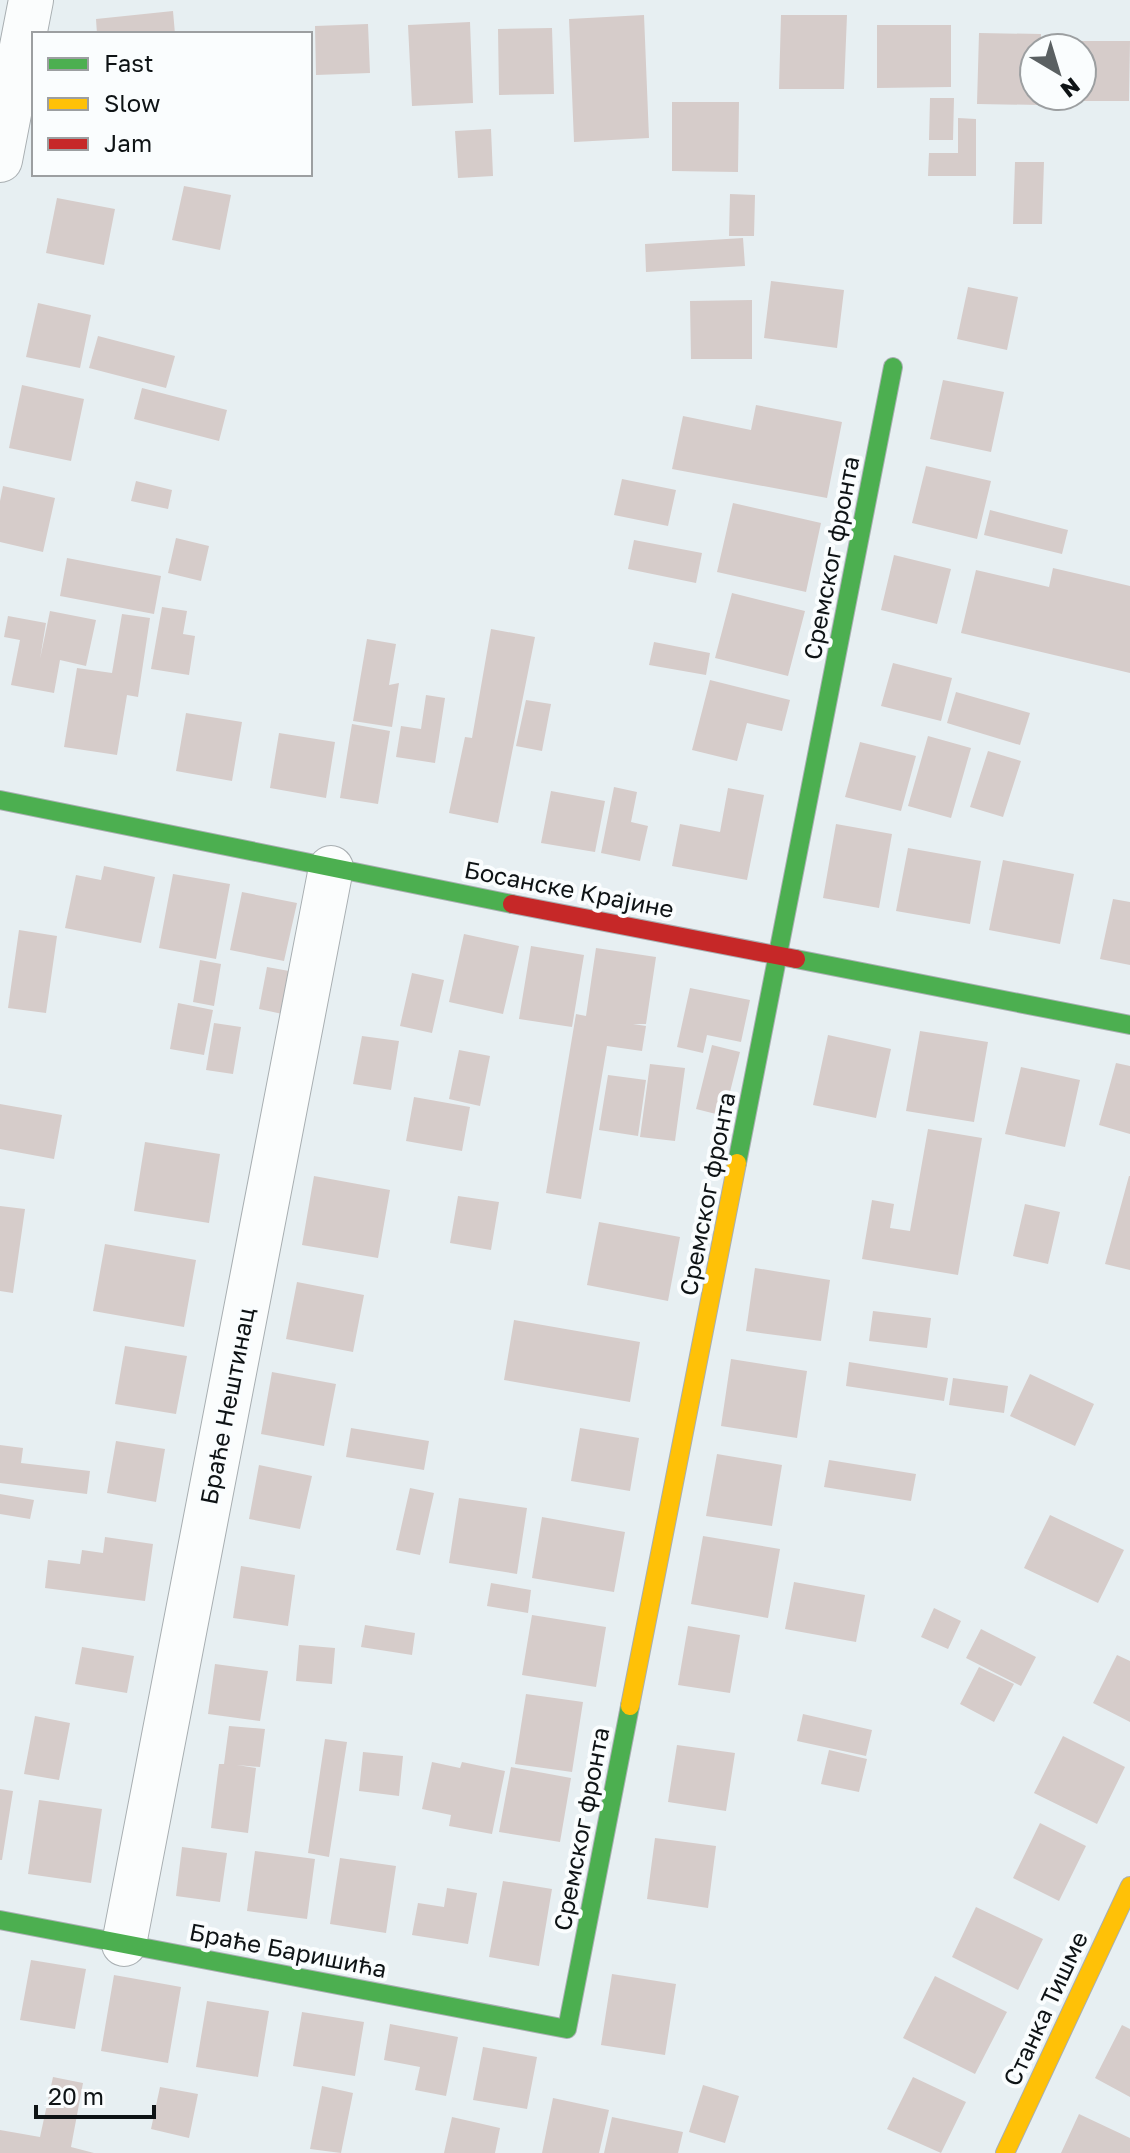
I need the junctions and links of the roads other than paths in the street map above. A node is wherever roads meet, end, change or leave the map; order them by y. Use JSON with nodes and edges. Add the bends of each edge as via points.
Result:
{"nodes":[{"id":1,"x":31,"y":0,"type":"edge"},
{"id":2,"x":0,"y":160,"type":"edge"},
{"id":3,"x":893,"y":367,"type":"dead end"},
{"id":4,"x":0,"y":800,"type":"edge"},
{"id":5,"x":331,"y":868,"type":"junction"},
{"id":6,"x":779,"y":955,"type":"junction"},
{"id":7,"x":1130,"y":1025,"type":"edge"},
{"id":8,"x":1130,"y":1886,"type":"edge"},
{"id":9,"x":0,"y":1920,"type":"edge"},
{"id":10,"x":124,"y":1944,"type":"junction"},
{"id":11,"x":567,"y":2029,"type":"joint"},
{"id":12,"x":1005,"y":2153,"type":"edge"}],
"edges":[{"from":1,"to":2,"type":"street"},
{"from":3,"to":6,"type":"street","name":"Сремског фронта"},
{"from":4,"to":5,"type":"street","name":"Босанске Крајине"},
{"from":5,"to":6,"type":"street","name":"Босанске Крајине"},
{"from":5,"to":10,"type":"street","name":"Браће Нештинац"},
{"from":6,"to":7,"type":"street","name":"Босанске Крајине"},
{"from":6,"to":11,"type":"street","name":"Сремског фронта"},
{"from":8,"to":12,"type":"street","name":"Станка Тишме"},
{"from":9,"to":10,"type":"street","name":"Браће Баришића"},
{"from":10,"to":11,"type":"street","name":"Браће Баришића"}]}
